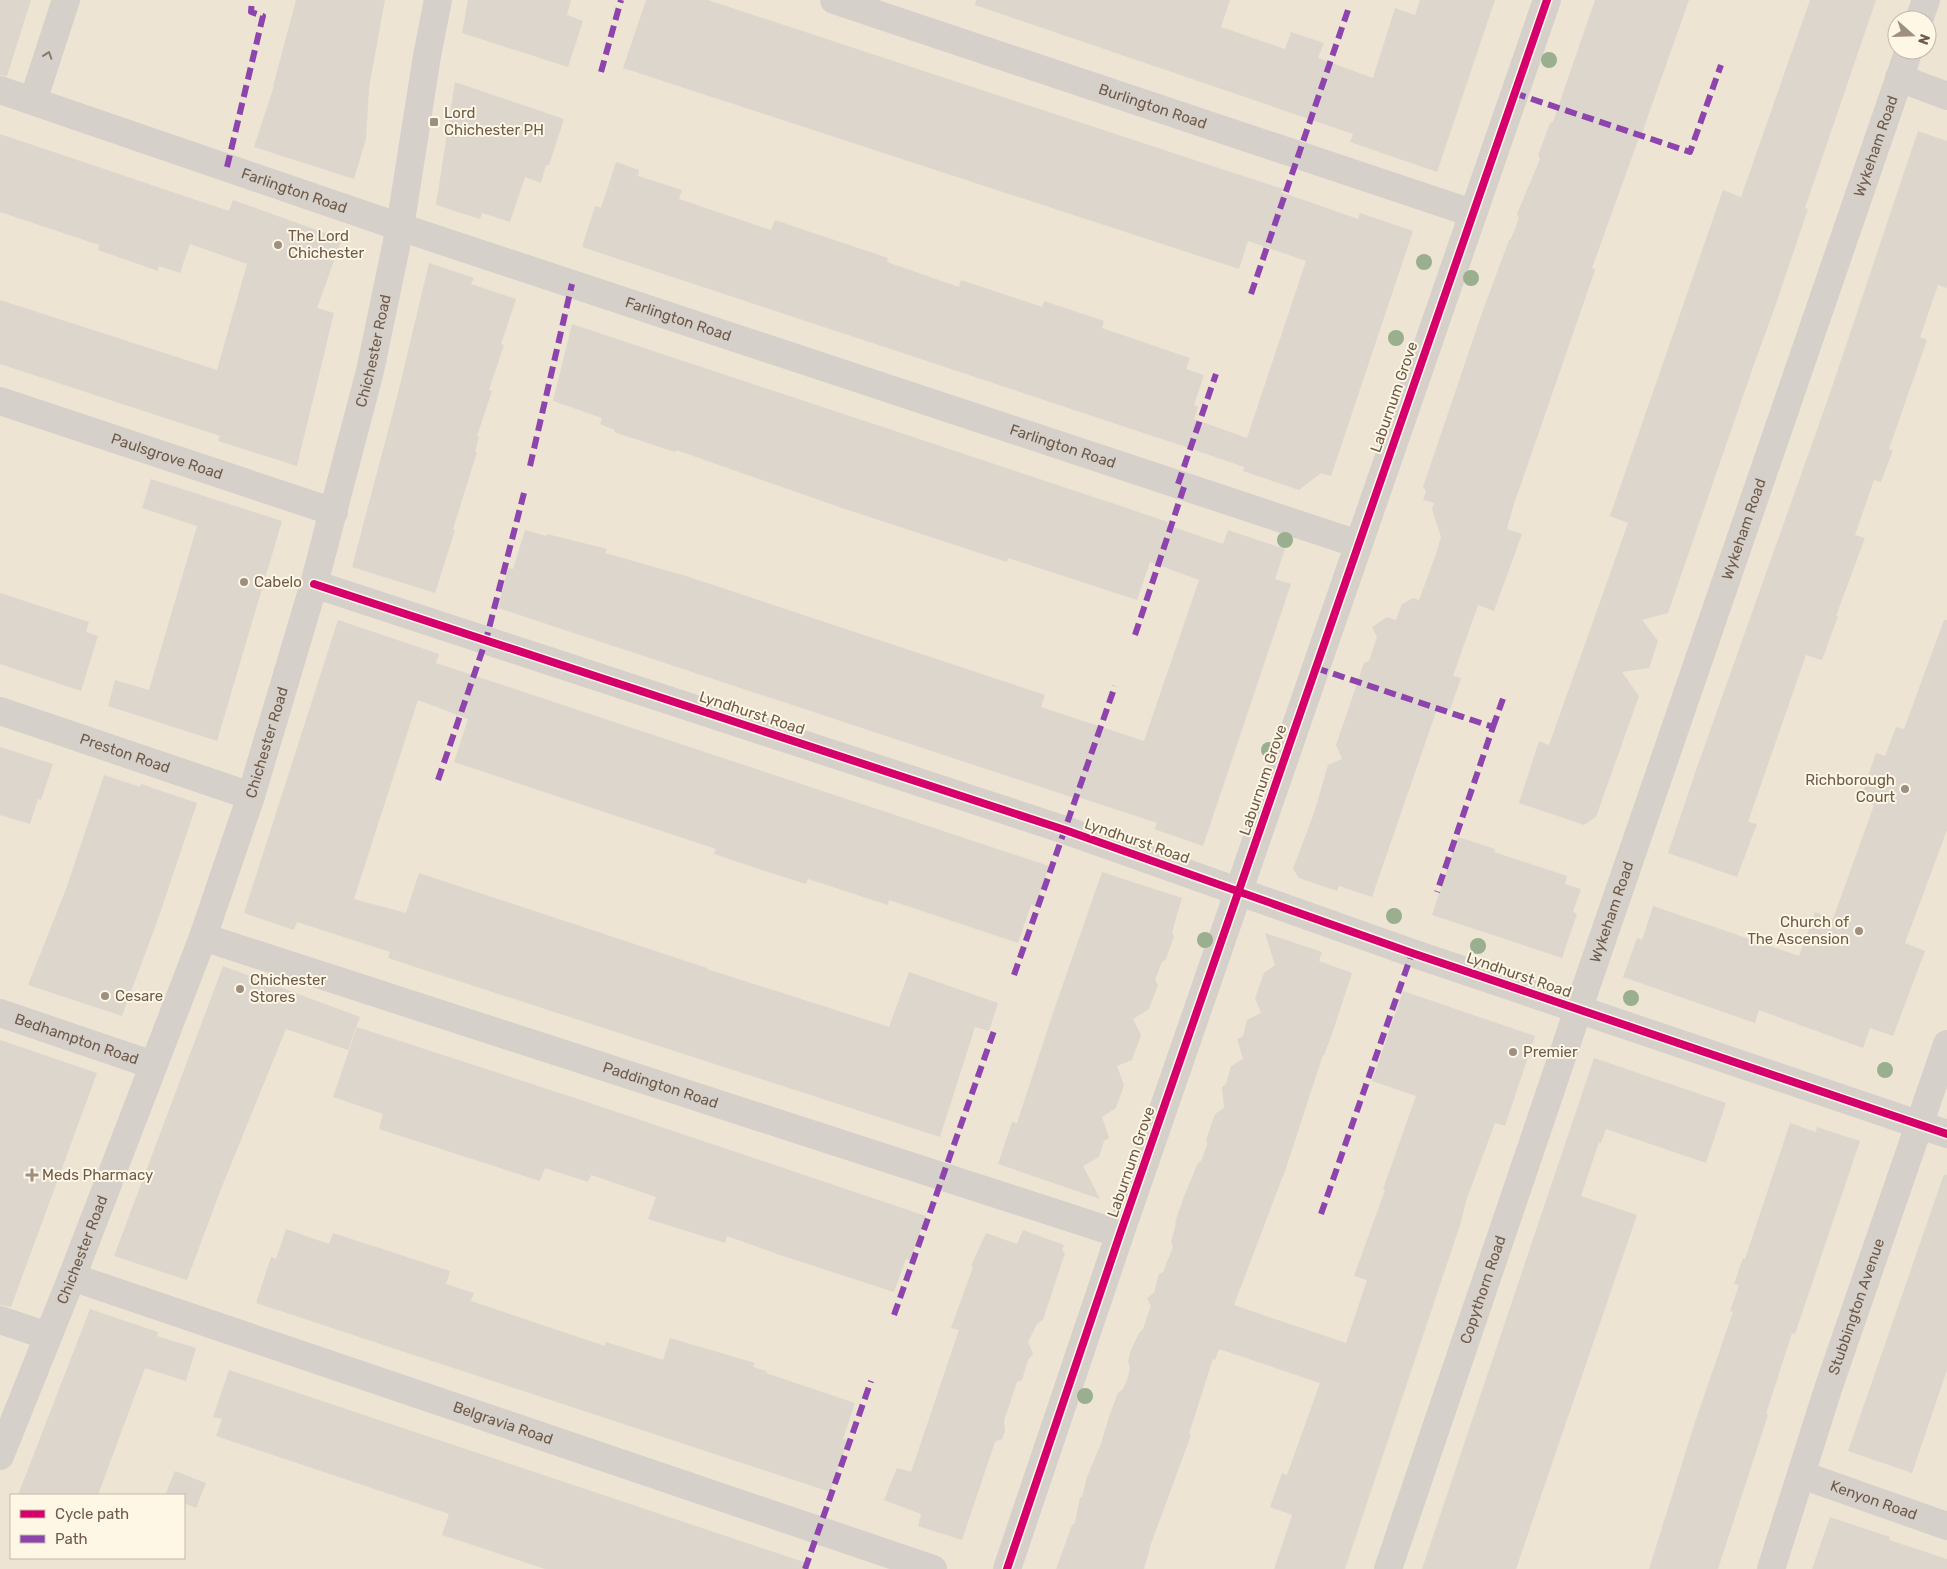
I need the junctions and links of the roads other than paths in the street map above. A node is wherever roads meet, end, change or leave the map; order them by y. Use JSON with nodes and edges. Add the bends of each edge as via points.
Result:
{"nodes":[{"id":1,"x":66,"y":0,"type":"edge"},
{"id":2,"x":438,"y":0,"type":"edge"},
{"id":3,"x":834,"y":0,"type":"edge"},
{"id":4,"x":1547,"y":0,"type":"edge"},
{"id":5,"x":1905,"y":60,"type":"edge"},
{"id":6,"x":1899,"y":78,"type":"junction"},
{"id":7,"x":0,"y":90,"type":"edge"},
{"id":8,"x":1947,"y":96,"type":"edge"},
{"id":9,"x":33,"y":101,"type":"junction"},
{"id":10,"x":1472,"y":213,"type":"junction"},
{"id":11,"x":400,"y":226,"type":"junction"},
{"id":12,"x":0,"y":401,"type":"edge"},
{"id":13,"x":334,"y":512,"type":"junction"},
{"id":14,"x":1358,"y":544,"type":"junction"},
{"id":15,"x":314,"y":584,"type":"junction"},
{"id":16,"x":0,"y":711,"type":"edge"},
{"id":17,"x":251,"y":796,"type":"junction"},
{"id":18,"x":1240,"y":892,"type":"junction"},
{"id":19,"x":203,"y":937,"type":"junction"},
{"id":20,"x":1578,"y":1010,"type":"junction"},
{"id":21,"x":0,"y":1013,"type":"edge"},
{"id":22,"x":1947,"y":1044,"type":"edge"},
{"id":23,"x":153,"y":1065,"type":"junction"},
{"id":24,"x":1919,"y":1125,"type":"junction"},
{"id":25,"x":1947,"y":1134,"type":"edge"},
{"id":26,"x":1120,"y":1234,"type":"junction"},
{"id":27,"x":72,"y":1278,"type":"junction"},
{"id":28,"x":0,"y":1320,"type":"edge"},
{"id":29,"x":48,"y":1336,"type":"junction"},
{"id":30,"x":0,"y":1456,"type":"edge"},
{"id":31,"x":1802,"y":1475,"type":"junction"},
{"id":32,"x":1947,"y":1526,"type":"edge"},
{"id":33,"x":933,"y":1569,"type":"edge"},
{"id":34,"x":1007,"y":1569,"type":"edge"},
{"id":35,"x":1388,"y":1569,"type":"edge"},
{"id":36,"x":1771,"y":1569,"type":"edge"}],
"edges":[{"from":9,"to":1,"type":"street","one_way":true},
{"from":2,"to":11,"type":"street","name":"Chichester Road"},
{"from":3,"to":10,"type":"street","name":"Burlington Road"},
{"from":4,"to":10,"type":"street","name":"Laburnum Grove"},
{"from":5,"to":6,"type":"street","name":"Wykeham Road"},
{"from":6,"to":8,"type":"street"},
{"from":6,"to":20,"type":"street","name":"Wykeham Road"},
{"from":7,"to":9,"type":"street","name":"Farlington Road"},
{"from":9,"to":11,"type":"street","name":"Farlington Road"},
{"from":10,"to":14,"type":"street","name":"Laburnum Grove"},
{"from":11,"to":13,"type":"street","name":"Chichester Road","via":[[370,371]]},
{"from":11,"to":14,"type":"street","name":"Farlington Road"},
{"from":12,"to":13,"type":"street","name":"Paulsgrove Road"},
{"from":13,"to":15,"type":"street","name":"Chichester Road"},
{"from":14,"to":18,"type":"street","name":"Laburnum Grove"},
{"from":15,"to":17,"type":"street","name":"Chichester Road"},
{"from":15,"to":18,"type":"street","name":"Lyndhurst Road","via":[[1065,830]]},
{"from":16,"to":17,"type":"street","name":"Preston Road"},
{"from":17,"to":19,"type":"street","name":"Chichester Road"},
{"from":18,"to":20,"type":"street","name":"Lyndhurst Road"},
{"from":18,"to":26,"type":"street","name":"Laburnum Grove"},
{"from":19,"to":23,"type":"street","name":"Chichester Road"},
{"from":19,"to":26,"type":"street","name":"Paddington Road"},
{"from":20,"to":24,"type":"street","name":"Lyndhurst Road"},
{"from":20,"to":35,"type":"street","name":"Copythorn Road"},
{"from":21,"to":23,"type":"street","name":"Bedhampton Road"},
{"from":22,"to":24,"type":"street","name":"Stubbington Avenue"},
{"from":23,"to":27,"type":"street","name":"Chichester Road"},
{"from":24,"to":25,"type":"street","name":"Lyndhurst Road"},
{"from":24,"to":31,"type":"street","name":"Stubbington Avenue","via":[[1828,1389]]},
{"from":26,"to":34,"type":"street","name":"Laburnum Grove"},
{"from":27,"to":29,"type":"street","name":"Chichester Road"},
{"from":27,"to":33,"type":"street","name":"Belgravia Road"},
{"from":28,"to":29,"type":"street"},
{"from":29,"to":30,"type":"street","name":"Chichester Road"},
{"from":31,"to":32,"type":"street","name":"Kenyon Road"},
{"from":31,"to":36,"type":"street","name":"Stubbington Avenue"}]}
